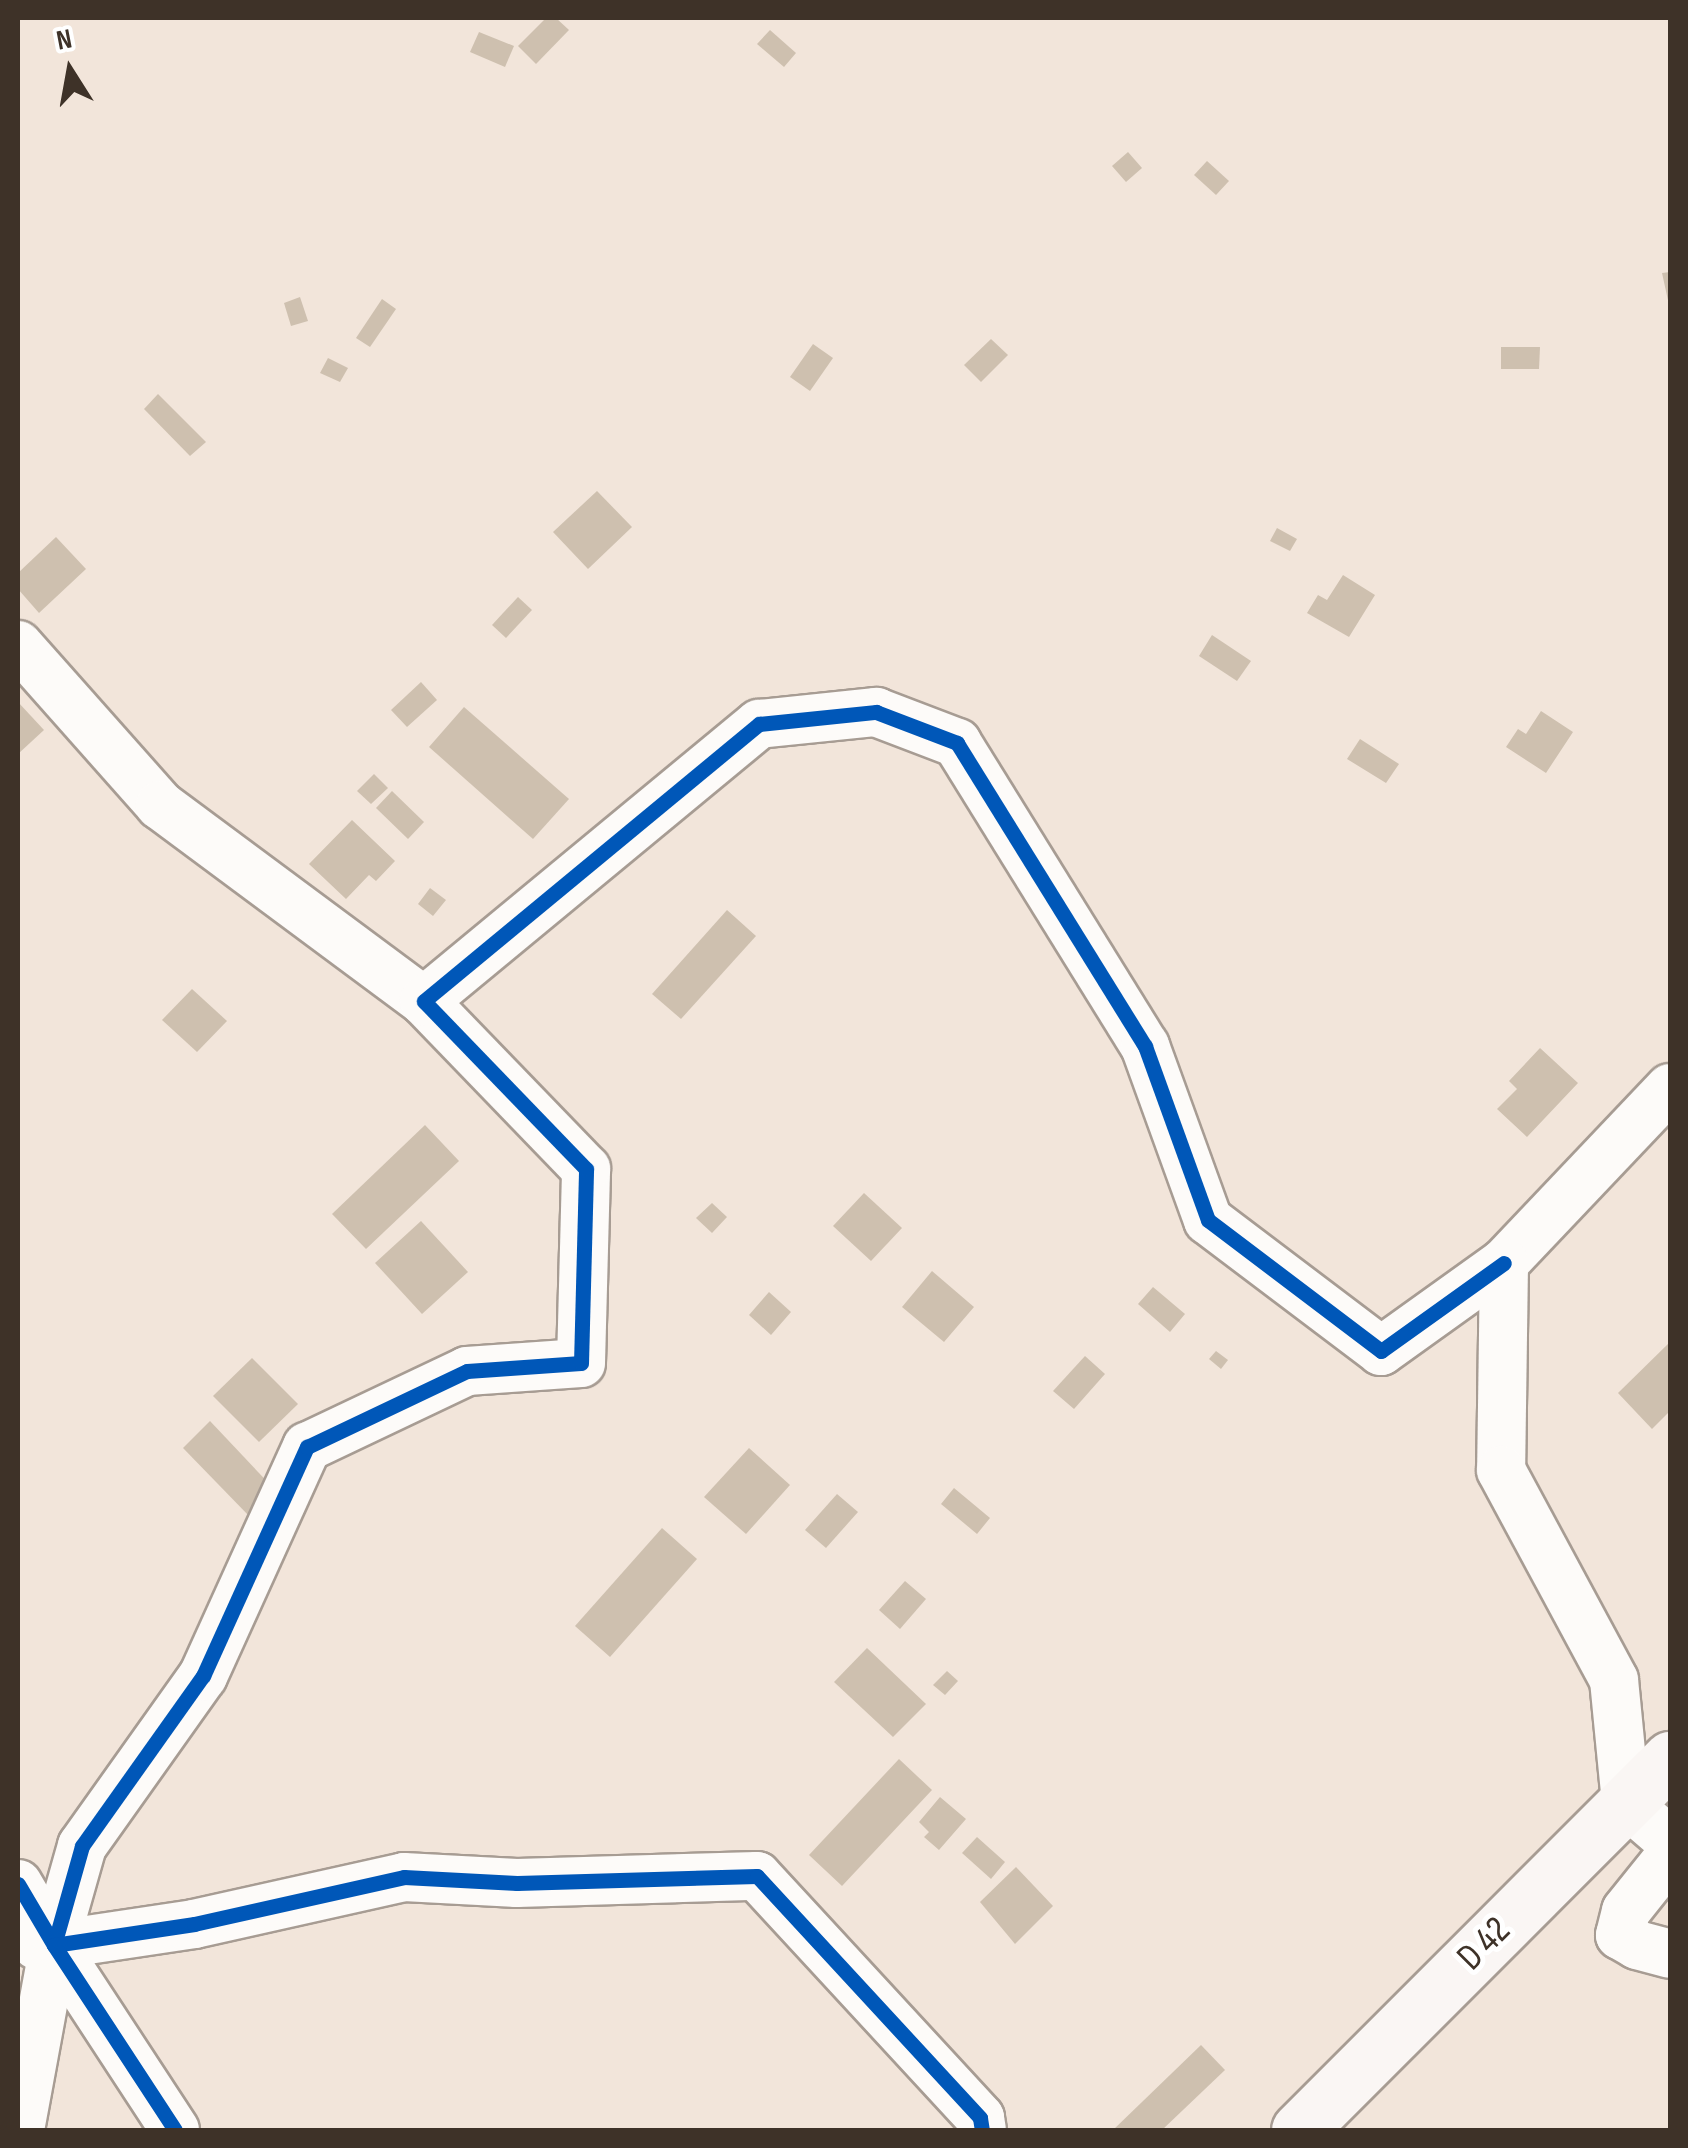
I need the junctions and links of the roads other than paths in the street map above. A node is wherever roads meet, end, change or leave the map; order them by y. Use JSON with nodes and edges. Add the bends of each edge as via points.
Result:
{"nodes":[{"id":1,"x":18,"y":645,"type":"edge"},
{"id":2,"x":424,"y":1001,"type":"junction"},
{"id":3,"x":1670,"y":1088,"type":"edge"},
{"id":4,"x":1504,"y":1262,"type":"junction"},
{"id":5,"x":1670,"y":1759,"type":"edge"},
{"id":6,"x":1626,"y":1803,"type":"junction"},
{"id":7,"x":1670,"y":1841,"type":"edge"},
{"id":8,"x":1670,"y":1856,"type":"edge"},
{"id":9,"x":18,"y":1884,"type":"edge"},
{"id":10,"x":36,"y":1945,"type":"edge"},
{"id":11,"x":1670,"y":1954,"type":"edge"},
{"id":12,"x":20,"y":2130,"type":"edge"},
{"id":13,"x":175,"y":2130,"type":"edge"},
{"id":14,"x":982,"y":2130,"type":"edge"},
{"id":15,"x":1299,"y":2130,"type":"edge"}],
"edges":[{"from":1,"to":2,"type":"street","via":[[160,805]]},
{"from":2,"to":4,"type":"street","via":[[760,724],[876,712],[957,743],[1145,1046],[1208,1220],[1381,1351]]},
{"from":2,"to":10,"type":"street","via":[[586,1169],[581,1363],[468,1371],[306,1447],[204,1676],[82,1846]]},
{"from":3,"to":4,"type":"street"},
{"from":4,"to":6,"type":"street","via":[[1501,1470],[1614,1680]]},
{"from":5,"to":6,"type":"street","name":"D 42","number":"D 42"},
{"from":6,"to":7,"type":"street"},
{"from":6,"to":15,"type":"street","name":"D 42","number":"D 42"},
{"from":8,"to":11,"type":"street","via":[[1626,1910],[1620,1935]]},
{"from":9,"to":10,"type":"street"},
{"from":10,"to":12,"type":"street"},
{"from":10,"to":13,"type":"street"},
{"from":10,"to":14,"type":"street","via":[[194,1924],[404,1876],[516,1883],[756,1876],[980,2118]]}]}
